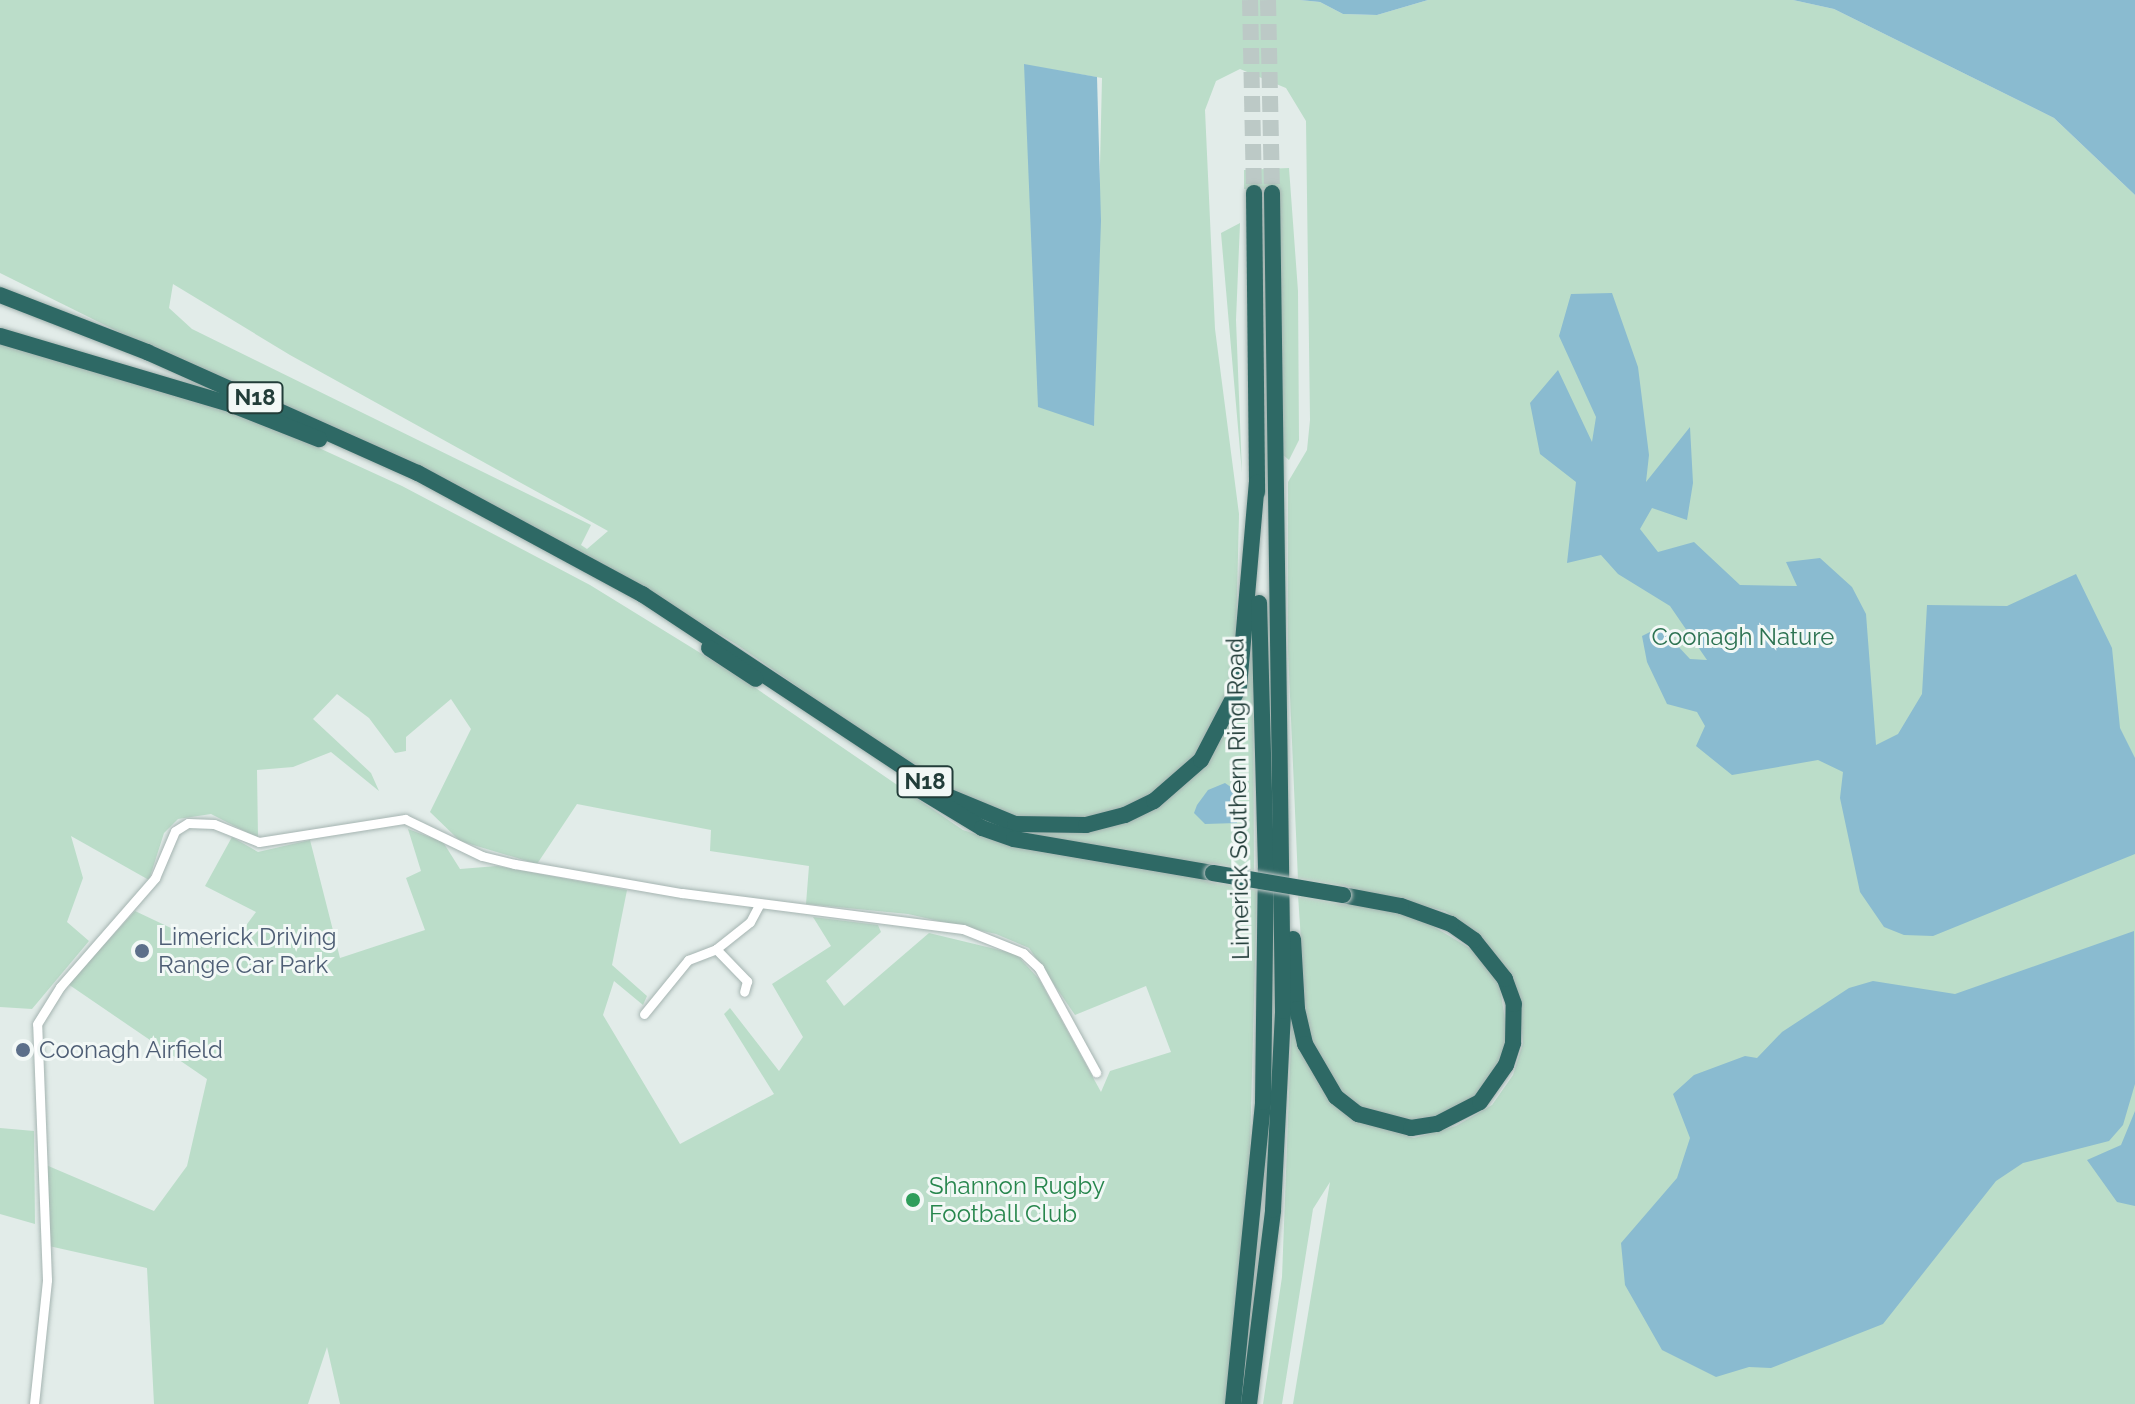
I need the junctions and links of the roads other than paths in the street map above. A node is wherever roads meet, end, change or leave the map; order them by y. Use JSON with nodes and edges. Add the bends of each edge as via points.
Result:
{"nodes":[{"id":1,"x":1254,"y":193,"type":"tunnel mouth"},
{"id":2,"x":1272,"y":193,"type":"tunnel mouth"},
{"id":3,"x":0,"y":295,"type":"edge"},
{"id":4,"x":0,"y":336,"type":"edge"},
{"id":5,"x":1257,"y":483,"type":"junction"},
{"id":6,"x":1279,"y":742,"type":"junction"},
{"id":7,"x":760,"y":903,"type":"junction"},
{"id":8,"x":716,"y":949,"type":"junction"},
{"id":9,"x":744,"y":992,"type":"dead end"},
{"id":10,"x":644,"y":1014,"type":"dead end"},
{"id":11,"x":1096,"y":1072,"type":"dead end"},
{"id":12,"x":34,"y":1404,"type":"edge"},
{"id":13,"x":1233,"y":1404,"type":"edge"},
{"id":14,"x":1249,"y":1404,"type":"edge"}],
"edges":[{"from":1,"to":5,"type":"highway","name":"Limerick Southern Ring Road","number":"N18"},
{"from":2,"to":6,"type":"highway","name":"Limerick Southern Ring Road","number":"N18"},
{"from":3,"to":5,"type":"highway","number":"N18","via":[[147,352],[418,473],[642,594],[947,796],[1015,824],[1086,825],[1125,815],[1154,801],[1201,760],[1239,687]]},
{"from":4,"to":6,"type":"highway","number":"N18","bridge":true,"via":[[230,404],[414,482],[583,571],[982,828],[1044,846],[1213,873],[1343,895],[1401,906],[1451,924],[1474,940],[1505,979],[1514,1013],[1510,1054],[1495,1084],[1461,1115],[1411,1128],[1383,1124],[1336,1097],[1315,1064],[1297,1009]]},
{"from":5,"to":13,"type":"highway","name":"Limerick Southern Ring Road","number":"N18","via":[[1266,868],[1263,1102]]},
{"from":6,"to":14,"type":"highway","name":"Limerick Southern Ring Road","number":"N18","via":[[1284,929],[1280,1104]]},
{"from":7,"to":8,"type":"street","via":[[750,922]]},
{"from":7,"to":11,"type":"street","via":[[963,929],[1023,953],[1039,968]]},
{"from":7,"to":12,"type":"street","via":[[482,856],[405,819],[259,842],[214,824],[179,828],[155,878],[60,987],[37,1024],[47,1280]]},
{"from":8,"to":9,"type":"street","via":[[747,981]]},
{"from":8,"to":10,"type":"street","via":[[688,960]]}]}
